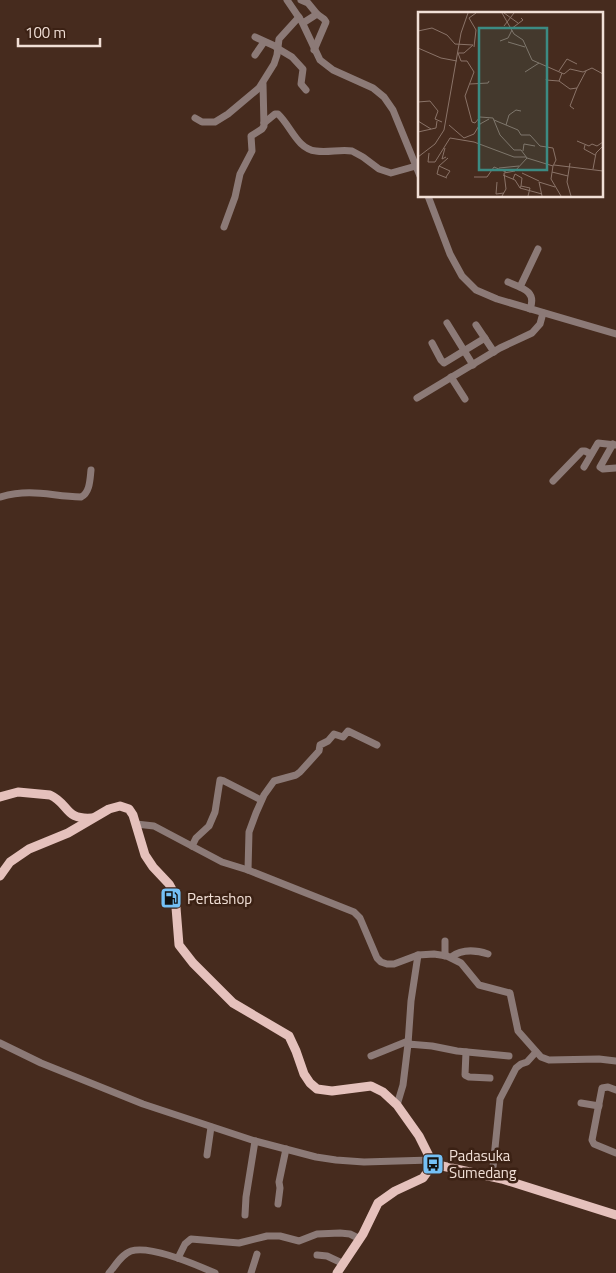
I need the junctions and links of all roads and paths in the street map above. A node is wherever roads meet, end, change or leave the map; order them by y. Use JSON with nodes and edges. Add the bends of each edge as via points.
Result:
{"nodes":[{"id":1,"x":294,"y":1,"type":"edge"},
{"id":2,"x":317,"y":14,"type":"junction"},
{"id":3,"x":301,"y":20,"type":"junction"},
{"id":4,"x":255,"y":36,"type":"dead end"},
{"id":5,"x":264,"y":42,"type":"junction"},
{"id":6,"x":277,"y":48,"type":"junction"},
{"id":7,"x":314,"y":50,"type":"junction"},
{"id":8,"x":255,"y":55,"type":"dead end"},
{"id":9,"x":262,"y":84,"type":"junction"},
{"id":10,"x":306,"y":90,"type":"dead end"},
{"id":11,"x":195,"y":118,"type":"dead end"},
{"id":12,"x":264,"y":123,"type":"junction"},
{"id":13,"x":416,"y":166,"type":"junction"},
{"id":14,"x":418,"y":171,"type":"edge"},
{"id":15,"x":429,"y":198,"type":"edge"},
{"id":16,"x":224,"y":227,"type":"dead end"},
{"id":17,"x":538,"y":249,"type":"dead end"},
{"id":18,"x":508,"y":282,"type":"dead end"},
{"id":19,"x":520,"y":287,"type":"junction"},
{"id":20,"x":530,"y":309,"type":"junction"},
{"id":21,"x":543,"y":313,"type":"junction"},
{"id":22,"x":447,"y":323,"type":"dead end"},
{"id":23,"x":476,"y":325,"type":"dead end"},
{"id":24,"x":616,"y":334,"type":"edge"},
{"id":25,"x":485,"y":338,"type":"junction"},
{"id":26,"x":432,"y":343,"type":"dead end"},
{"id":27,"x":465,"y":351,"type":"junction"},
{"id":28,"x":494,"y":352,"type":"junction"},
{"id":29,"x":473,"y":365,"type":"junction"},
{"id":30,"x":451,"y":376,"type":"junction"},
{"id":31,"x":417,"y":398,"type":"dead end"},
{"id":32,"x":465,"y":398,"type":"dead end"},
{"id":33,"x":615,"y":444,"type":"edge"},
{"id":34,"x":591,"y":454,"type":"junction"},
{"id":35,"x":584,"y":467,"type":"dead end"},
{"id":36,"x":616,"y":468,"type":"edge"},
{"id":37,"x":91,"y":470,"type":"dead end"},
{"id":38,"x":552,"y":481,"type":"dead end"},
{"id":39,"x":0,"y":497,"type":"edge"},
{"id":40,"x":377,"y":744,"type":"dead end"},
{"id":41,"x":0,"y":797,"type":"edge"},
{"id":42,"x":263,"y":798,"type":"junction"},
{"id":43,"x":74,"y":817,"type":"junction"},
{"id":44,"x":92,"y":818,"type":"junction"},
{"id":45,"x":136,"y":824,"type":"junction"},
{"id":46,"x":68,"y":833,"type":"junction"},
{"id":47,"x":192,"y":846,"type":"junction"},
{"id":48,"x":248,"y":870,"type":"junction"},
{"id":49,"x":0,"y":876,"type":"edge"},
{"id":50,"x":445,"y":941,"type":"dead end"},
{"id":51,"x":488,"y":954,"type":"dead end"},
{"id":52,"x":418,"y":955,"type":"junction"},
{"id":53,"x":448,"y":956,"type":"junction"},
{"id":54,"x":408,"y":1042,"type":"junction"},
{"id":55,"x":0,"y":1043,"type":"edge"},
{"id":56,"x":466,"y":1052,"type":"junction"},
{"id":57,"x":536,"y":1052,"type":"junction"},
{"id":58,"x":371,"y":1056,"type":"dead end"},
{"id":59,"x":509,"y":1056,"type":"dead end"},
{"id":60,"x":616,"y":1060,"type":"edge"},
{"id":61,"x":490,"y":1078,"type":"dead end"},
{"id":62,"x":616,"y":1090,"type":"edge"},
{"id":63,"x":581,"y":1103,"type":"dead end"},
{"id":64,"x":396,"y":1105,"type":"junction"},
{"id":65,"x":600,"y":1106,"type":"junction"},
{"id":66,"x":211,"y":1127,"type":"junction"},
{"id":67,"x":255,"y":1141,"type":"junction"},
{"id":68,"x":286,"y":1149,"type":"junction"},
{"id":69,"x":616,"y":1153,"type":"edge"},
{"id":70,"x":207,"y":1155,"type":"dead end"},
{"id":71,"x":432,"y":1162,"type":"junction"},
{"id":72,"x":492,"y":1177,"type":"junction"},
{"id":73,"x":278,"y":1204,"type":"dead end"},
{"id":74,"x":245,"y":1215,"type":"dead end"},
{"id":75,"x":616,"y":1215,"type":"edge"},
{"id":76,"x":360,"y":1239,"type":"junction"},
{"id":77,"x":257,"y":1254,"type":"dead end"},
{"id":78,"x":316,"y":1255,"type":"dead end"},
{"id":79,"x":178,"y":1258,"type":"junction"},
{"id":80,"x":344,"y":1264,"type":"junction"},
{"id":81,"x":200,"y":1266,"type":"junction"},
{"id":82,"x":109,"y":1273,"type":"edge"},
{"id":83,"x":195,"y":1273,"type":"edge"},
{"id":84,"x":215,"y":1273,"type":"edge"},
{"id":85,"x":251,"y":1273,"type":"edge"},
{"id":86,"x":337,"y":1273,"type":"edge"}],
"edges":[{"from":1,"to":2,"type":"street","via":[[308,3]]},
{"from":1,"to":3,"type":"street"},
{"from":2,"to":3,"type":"street"},
{"from":2,"to":7,"type":"street","via":[[326,22]]},
{"from":3,"to":6,"type":"street","via":[[279,39]]},
{"from":3,"to":7,"type":"street"},
{"from":4,"to":5,"type":"street"},
{"from":5,"to":6,"type":"street"},
{"from":5,"to":8,"type":"street"},
{"from":6,"to":9,"type":"street","via":[[274,64]]},
{"from":6,"to":10,"type":"street","via":[[303,69],[301,84]]},
{"from":7,"to":13,"type":"street","via":[[328,67],[373,88],[384,97],[393,110]]},
{"from":9,"to":11,"type":"street","via":[[218,120],[206,123]]},
{"from":9,"to":12,"type":"street"},
{"from":12,"to":13,"type":"street","via":[[278,114],[306,148],[352,151],[386,172],[395,173]]},
{"from":12,"to":16,"type":"street","via":[[262,129],[251,136],[252,151],[240,174]]},
{"from":13,"to":14,"type":"street"},
{"from":15,"to":20,"type":"street","via":[[462,276],[480,292]]},
{"from":17,"to":19,"type":"street"},
{"from":18,"to":19,"type":"street"},
{"from":19,"to":20,"type":"street","via":[[532,297]]},
{"from":20,"to":21,"type":"street"},
{"from":21,"to":24,"type":"street"},
{"from":21,"to":28,"type":"street","via":[[540,324],[532,332]]},
{"from":22,"to":27,"type":"street"},
{"from":23,"to":25,"type":"street"},
{"from":25,"to":27,"type":"street"},
{"from":25,"to":28,"type":"street"},
{"from":26,"to":27,"type":"street","via":[[444,362]]},
{"from":27,"to":29,"type":"street"},
{"from":28,"to":29,"type":"street"},
{"from":29,"to":30,"type":"street"},
{"from":30,"to":31,"type":"street"},
{"from":30,"to":32,"type":"street"},
{"from":33,"to":34,"type":"street","via":[[598,443]]},
{"from":33,"to":36,"type":"street","via":[[600,467]]},
{"from":34,"to":35,"type":"street"},
{"from":34,"to":38,"type":"street","via":[[582,451]]},
{"from":37,"to":39,"type":"street","via":[[87,493],[81,497],[21,492]]},
{"from":40,"to":42,"type":"street","via":[[348,732],[343,737],[334,734],[320,744],[319,751],[298,774],[274,781]]},
{"from":41,"to":43,"type":"main road","via":[[18,792],[50,795]]},
{"from":42,"to":47,"type":"street","via":[[224,780],[219,781],[216,810],[209,826]]},
{"from":42,"to":48,"type":"street","via":[[249,832]]},
{"from":43,"to":44,"type":"main road"},
{"from":43,"to":46,"type":"main road"},
{"from":44,"to":45,"type":"main road","via":[[120,806],[131,812]]},
{"from":44,"to":46,"type":"main road"},
{"from":45,"to":47,"type":"street","via":[[154,826]]},
{"from":45,"to":64,"type":"main road","via":[[145,855],[175,895],[179,944],[193,962],[233,1003],[289,1036],[304,1074],[317,1090],[371,1086]]},
{"from":46,"to":49,"type":"main road","via":[[29,849],[10,862]]},
{"from":47,"to":48,"type":"street","via":[[222,862]]},
{"from":48,"to":52,"type":"street","via":[[354,912],[381,962],[394,964]]},
{"from":50,"to":53,"type":"street"},
{"from":51,"to":53,"type":"street","via":[[470,950]]},
{"from":52,"to":53,"type":"street"},
{"from":52,"to":54,"type":"street"},
{"from":53,"to":57,"type":"street","via":[[461,963],[479,985],[510,993],[518,1031]]},
{"from":54,"to":56,"type":"street"},
{"from":54,"to":58,"type":"street"},
{"from":54,"to":64,"type":"street","via":[[403,1085]]},
{"from":55,"to":66,"type":"street","via":[[142,1104]]},
{"from":56,"to":59,"type":"street"},
{"from":56,"to":61,"type":"street","via":[[465,1075]]},
{"from":57,"to":60,"type":"street","via":[[549,1060]]},
{"from":57,"to":72,"type":"street","via":[[516,1068],[500,1099]]},
{"from":62,"to":65,"type":"street","via":[[602,1088]]},
{"from":63,"to":65,"type":"street"},
{"from":64,"to":71,"type":"main road","via":[[419,1136]]},
{"from":65,"to":69,"type":"street","via":[[593,1142]]},
{"from":66,"to":67,"type":"street"},
{"from":66,"to":70,"type":"street"},
{"from":67,"to":68,"type":"street"},
{"from":67,"to":74,"type":"street"},
{"from":68,"to":71,"type":"street","via":[[360,1162]]},
{"from":68,"to":73,"type":"street"},
{"from":71,"to":72,"type":"main road"},
{"from":71,"to":76,"type":"main road","via":[[423,1178],[378,1203]]},
{"from":72,"to":75,"type":"main road"},
{"from":76,"to":79,"type":"street","via":[[340,1233],[317,1234],[299,1241],[280,1236],[238,1243],[189,1240]]},
{"from":76,"to":80,"type":"main road"},
{"from":77,"to":85,"type":"street"},
{"from":78,"to":80,"type":"street"},
{"from":79,"to":81,"type":"street"},
{"from":79,"to":82,"type":"street","via":[[133,1250]]},
{"from":80,"to":86,"type":"main road"},
{"from":81,"to":83,"type":"street"},
{"from":81,"to":84,"type":"street"}]}
